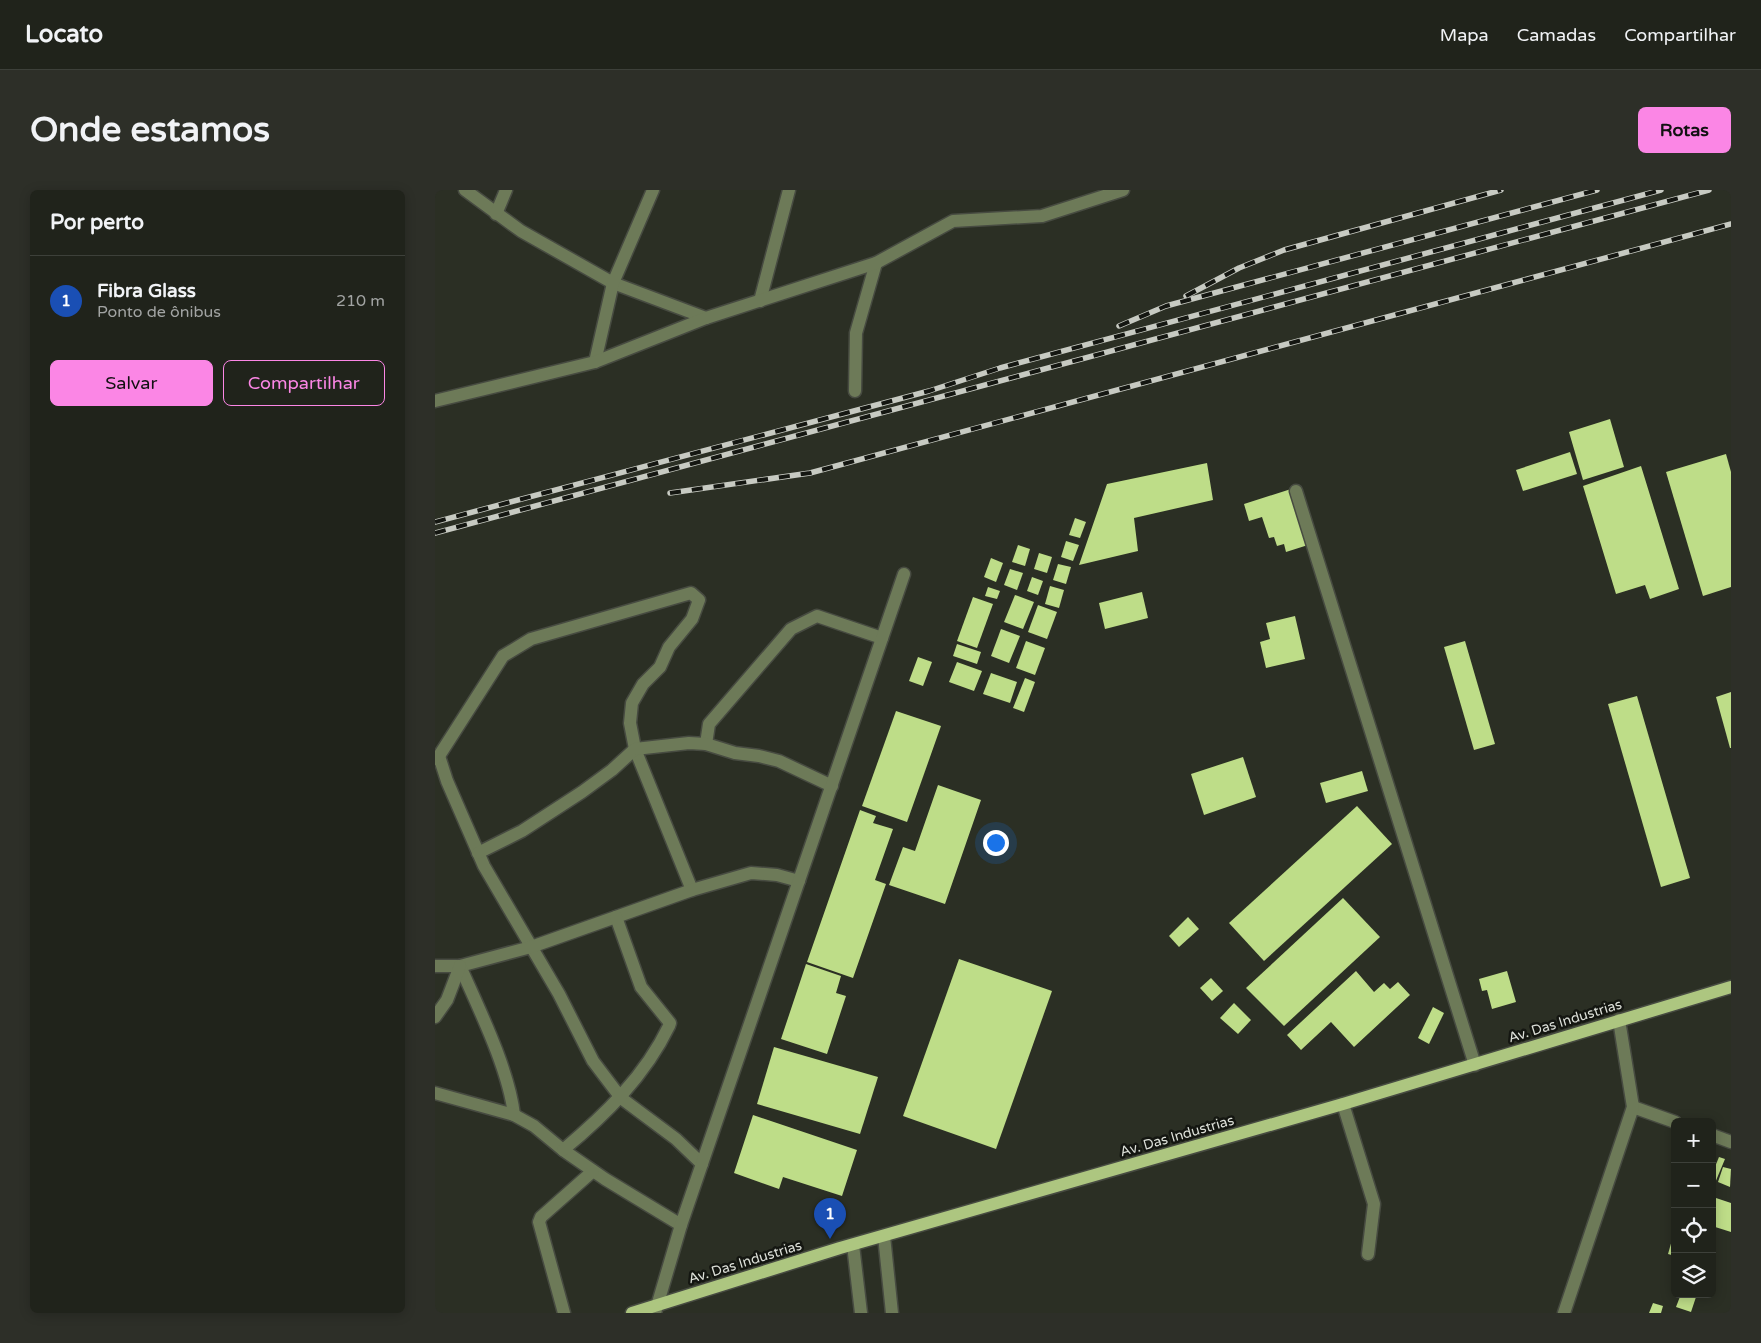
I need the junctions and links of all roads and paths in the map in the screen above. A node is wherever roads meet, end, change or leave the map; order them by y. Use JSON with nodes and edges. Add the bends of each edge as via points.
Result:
{"nodes":[{"id":1,"x":465,"y":190,"type":"edge"},
{"id":2,"x":506,"y":190,"type":"edge"},
{"id":3,"x":653,"y":190,"type":"edge"},
{"id":4,"x":789,"y":190,"type":"edge"},
{"id":5,"x":1123,"y":190,"type":"edge"},
{"id":6,"x":496,"y":214,"type":"junction"},
{"id":7,"x":876,"y":263,"type":"junction"},
{"id":8,"x":613,"y":283,"type":"junction"},
{"id":9,"x":760,"y":301,"type":"junction"},
{"id":10,"x":706,"y":318,"type":"junction"},
{"id":11,"x":595,"y":362,"type":"junction"},
{"id":12,"x":855,"y":391,"type":"dead end"},
{"id":13,"x":435,"y":401,"type":"edge"},
{"id":14,"x":1296,"y":491,"type":"dead end"},
{"id":15,"x":904,"y":574,"type":"dead end"},
{"id":16,"x":882,"y":638,"type":"junction"},
{"id":17,"x":706,"y":744,"type":"junction"},
{"id":18,"x":635,"y":749,"type":"junction"},
{"id":19,"x":437,"y":758,"type":"edge"},
{"id":20,"x":832,"y":786,"type":"junction"},
{"id":21,"x":478,"y":853,"type":"junction"},
{"id":22,"x":799,"y":881,"type":"junction"},
{"id":23,"x":692,"y":890,"type":"junction"},
{"id":24,"x":616,"y":917,"type":"junction"},
{"id":25,"x":531,"y":947,"type":"junction"},
{"id":26,"x":435,"y":966,"type":"edge"},
{"id":27,"x":461,"y":966,"type":"junction"},
{"id":28,"x":1731,"y":987,"type":"edge"},
{"id":29,"x":435,"y":1017,"type":"edge"},
{"id":30,"x":1619,"y":1020,"type":"junction"},
{"id":31,"x":1475,"y":1065,"type":"junction"},
{"id":32,"x":435,"y":1092,"type":"edge"},
{"id":33,"x":621,"y":1098,"type":"junction"},
{"id":34,"x":1343,"y":1104,"type":"junction"},
{"id":35,"x":1633,"y":1107,"type":"junction"},
{"id":36,"x":514,"y":1115,"type":"junction"},
{"id":37,"x":1671,"y":1121,"type":"edge"},
{"id":38,"x":1716,"y":1136,"type":"edge"},
{"id":39,"x":1731,"y":1142,"type":"edge"},
{"id":40,"x":563,"y":1150,"type":"junction"},
{"id":41,"x":702,"y":1164,"type":"junction"},
{"id":42,"x":593,"y":1171,"type":"junction"},
{"id":43,"x":681,"y":1225,"type":"junction"},
{"id":44,"x":884,"y":1236,"type":"junction"},
{"id":45,"x":853,"y":1245,"type":"junction"},
{"id":46,"x":1368,"y":1254,"type":"dead end"},
{"id":47,"x":657,"y":1309,"type":"edge"},
{"id":48,"x":564,"y":1313,"type":"edge"},
{"id":49,"x":632,"y":1313,"type":"edge"},
{"id":50,"x":861,"y":1313,"type":"edge"},
{"id":51,"x":892,"y":1313,"type":"edge"},
{"id":52,"x":1564,"y":1313,"type":"edge"}],
"edges":[{"from":1,"to":6,"type":"street"},
{"from":2,"to":6,"type":"street"},
{"from":3,"to":8,"type":"street"},
{"from":4,"to":9,"type":"street"},
{"from":5,"to":7,"type":"street","via":[[1042,216],[953,221]]},
{"from":6,"to":8,"type":"street"},
{"from":7,"to":9,"type":"street"},
{"from":7,"to":12,"type":"street","via":[[856,333]]},
{"from":8,"to":10,"type":"street"},
{"from":8,"to":11,"type":"street"},
{"from":9,"to":10,"type":"street"},
{"from":10,"to":11,"type":"street"},
{"from":11,"to":13,"type":"street"},
{"from":14,"to":31,"type":"street"},
{"from":15,"to":16,"type":"street"},
{"from":16,"to":17,"type":"street","via":[[817,616],[797,624],[709,724]]},
{"from":16,"to":20,"type":"street"},
{"from":17,"to":18,"type":"street"},
{"from":17,"to":20,"type":"street","via":[[779,762]]},
{"from":18,"to":19,"type":"street","via":[[630,723],[632,702],[643,684],[660,668],[669,647],[692,619],[699,600],[691,593],[531,639],[503,656]]},
{"from":18,"to":21,"type":"street","via":[[582,792],[522,831]]},
{"from":18,"to":23,"type":"street"},
{"from":19,"to":21,"type":"street"},
{"from":20,"to":22,"type":"street"},
{"from":21,"to":25,"type":"street"},
{"from":22,"to":23,"type":"street","via":[[751,873]]},
{"from":22,"to":41,"type":"street"},
{"from":23,"to":24,"type":"street"},
{"from":24,"to":25,"type":"street"},
{"from":24,"to":33,"type":"street","via":[[641,987],[670,1023]]},
{"from":25,"to":27,"type":"street"},
{"from":25,"to":33,"type":"street","via":[[593,1061]]},
{"from":26,"to":27,"type":"street"},
{"from":27,"to":29,"type":"street","via":[[447,1000]]},
{"from":27,"to":36,"type":"street","via":[[512,1097]]},
{"from":28,"to":30,"type":"main road","name":"Av. Das Industrias"},
{"from":30,"to":31,"type":"main road","name":"Av. Das Industrias"},
{"from":30,"to":35,"type":"street"},
{"from":31,"to":34,"type":"main road","name":"Av. Das Industrias"},
{"from":32,"to":36,"type":"street"},
{"from":33,"to":40,"type":"street"},
{"from":33,"to":41,"type":"street","via":[[676,1139]]},
{"from":34,"to":44,"type":"main road","name":"Av. Das Industrias"},
{"from":34,"to":46,"type":"street","via":[[1374,1204]]},
{"from":35,"to":37,"type":"street"},
{"from":35,"to":52,"type":"street"},
{"from":36,"to":40,"type":"street","via":[[534,1126]]},
{"from":38,"to":39,"type":"street"},
{"from":40,"to":42,"type":"street"},
{"from":41,"to":43,"type":"street"},
{"from":42,"to":43,"type":"street"},
{"from":42,"to":48,"type":"street","via":[[539,1222]]},
{"from":43,"to":47,"type":"street"},
{"from":44,"to":45,"type":"main road","name":"Av. Das Industrias"},
{"from":44,"to":51,"type":"street"},
{"from":45,"to":47,"type":"main road","name":"Av. Das Industrias"},
{"from":45,"to":50,"type":"street"},
{"from":47,"to":49,"type":"main road","name":"Av. Das Industrias"}]}
